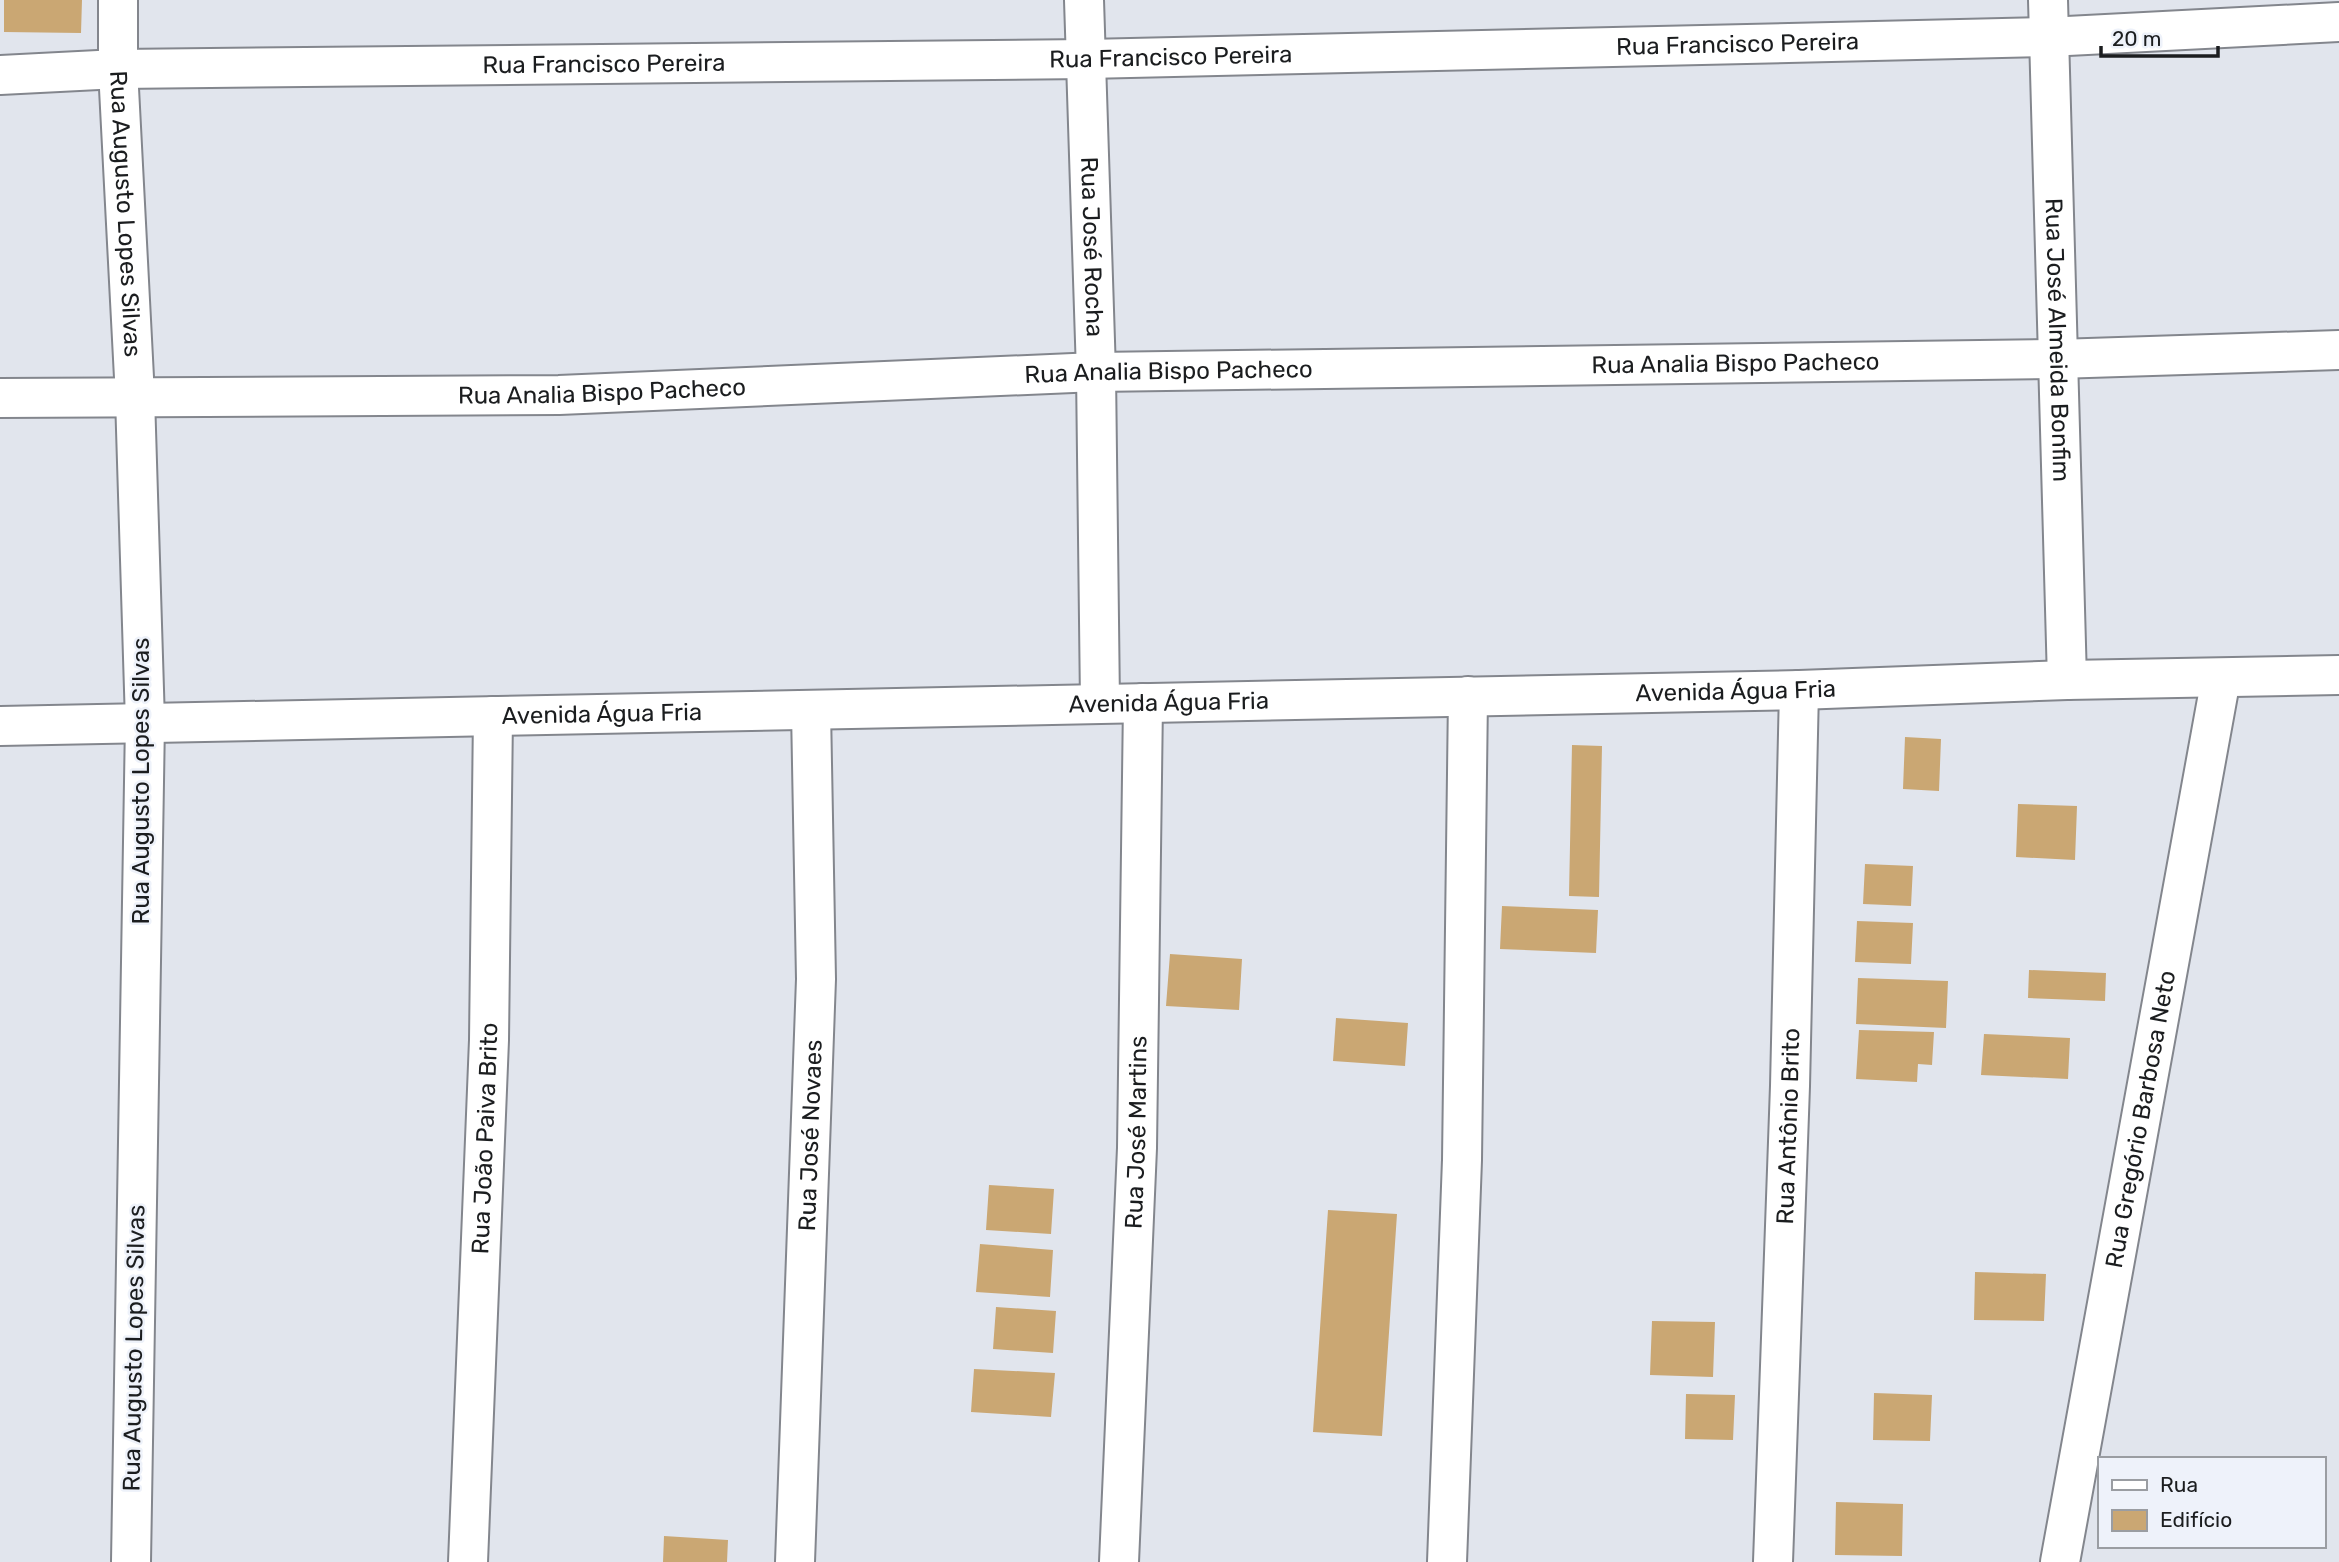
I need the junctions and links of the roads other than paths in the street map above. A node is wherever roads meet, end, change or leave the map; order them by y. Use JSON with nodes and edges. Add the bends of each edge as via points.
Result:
{"nodes":[{"id":1,"x":118,"y":0,"type":"edge"},
{"id":2,"x":1084,"y":0,"type":"edge"},
{"id":3,"x":2048,"y":19,"type":"edge"},
{"id":4,"x":2339,"y":22,"type":"edge"},
{"id":5,"x":1087,"y":58,"type":"junction"},
{"id":6,"x":118,"y":69,"type":"junction"},
{"id":7,"x":0,"y":75,"type":"edge"},
{"id":8,"x":2339,"y":350,"type":"edge"},
{"id":9,"x":2057,"y":359,"type":"junction"},
{"id":10,"x":1096,"y":372,"type":"junction"},
{"id":11,"x":135,"y":397,"type":"junction"},
{"id":12,"x":0,"y":398,"type":"edge"},
{"id":13,"x":2339,"y":676,"type":"edge"},
{"id":14,"x":2221,"y":678,"type":"junction"},
{"id":15,"x":2067,"y":680,"type":"junction"},
{"id":16,"x":1800,"y":690,"type":"junction"},
{"id":17,"x":1468,"y":696,"type":"junction"},
{"id":18,"x":1100,"y":703,"type":"junction"},
{"id":19,"x":1143,"y":703,"type":"junction"},
{"id":20,"x":811,"y":710,"type":"junction"},
{"id":21,"x":494,"y":716,"type":"junction"},
{"id":22,"x":145,"y":722,"type":"junction"},
{"id":23,"x":0,"y":726,"type":"edge"},
{"id":24,"x":131,"y":1562,"type":"edge"},
{"id":25,"x":468,"y":1562,"type":"edge"},
{"id":26,"x":795,"y":1562,"type":"edge"},
{"id":27,"x":1119,"y":1562,"type":"edge"},
{"id":28,"x":1447,"y":1562,"type":"edge"},
{"id":29,"x":1773,"y":1562,"type":"edge"},
{"id":30,"x":2060,"y":1562,"type":"edge"}],
"edges":[{"from":1,"to":6,"type":"street","name":"Rua Augusto Lopes Silvas"},
{"from":2,"to":5,"type":"street","name":"Rua José Rocha"},
{"from":3,"to":4,"type":"street","name":"Rua Francisco Pereira"},
{"from":3,"to":5,"type":"street","name":"Rua Francisco Pereira"},
{"from":3,"to":9,"type":"street","name":"Rua José Almeida Bonfim"},
{"from":5,"to":6,"type":"street","name":"Rua Francisco Pereira"},
{"from":5,"to":10,"type":"street","name":"Rua José Rocha"},
{"from":6,"to":7,"type":"street","name":"Rua Francisco Pereira"},
{"from":6,"to":11,"type":"street","name":"Rua Augusto Lopes Silvas"},
{"from":8,"to":9,"type":"street","name":"Rua Analia Bispo Pacheco"},
{"from":9,"to":10,"type":"street","name":"Rua Analia Bispo Pacheco"},
{"from":9,"to":15,"type":"street","name":"Rua José Almeida Bonfim"},
{"from":10,"to":11,"type":"street","name":"Rua Analia Bispo Pacheco","via":[[559,395]]},
{"from":10,"to":18,"type":"street","name":"Rua José Rocha"},
{"from":11,"to":12,"type":"street","name":"Rua Analia Bispo Pacheco"},
{"from":11,"to":22,"type":"street","name":"Rua Augusto Lopes Silvas"},
{"from":13,"to":14,"type":"street","name":"Avenida Água Fria"},
{"from":14,"to":15,"type":"street","name":"Avenida Água Fria"},
{"from":14,"to":30,"type":"street","name":"Rua Gregório Barbosa Neto"},
{"from":15,"to":16,"type":"street","name":"Avenida Água Fria"},
{"from":16,"to":17,"type":"street","name":"Avenida Água Fria"},
{"from":16,"to":29,"type":"street","name":"Rua Antônio Brito"},
{"from":17,"to":19,"type":"street","name":"Avenida Água Fria"},
{"from":17,"to":28,"type":"street","via":[[1462,1160]]},
{"from":18,"to":19,"type":"street","name":"Avenida Água Fria"},
{"from":18,"to":20,"type":"street","name":"Avenida Água Fria"},
{"from":19,"to":27,"type":"street","name":"Rua José Martins","via":[[1137,1149]]},
{"from":20,"to":21,"type":"street","name":"Avenida Água Fria"},
{"from":20,"to":26,"type":"street","name":"Rua José Novaes","via":[[816,979]]},
{"from":21,"to":22,"type":"street","name":"Avenida Água Fria"},
{"from":21,"to":25,"type":"street","name":"Rua João Paiva Brito","via":[[489,1040]]},
{"from":22,"to":23,"type":"street","name":"Avenida Água Fria"},
{"from":22,"to":24,"type":"street","name":"Rua Augusto Lopes Silvas"}]}
